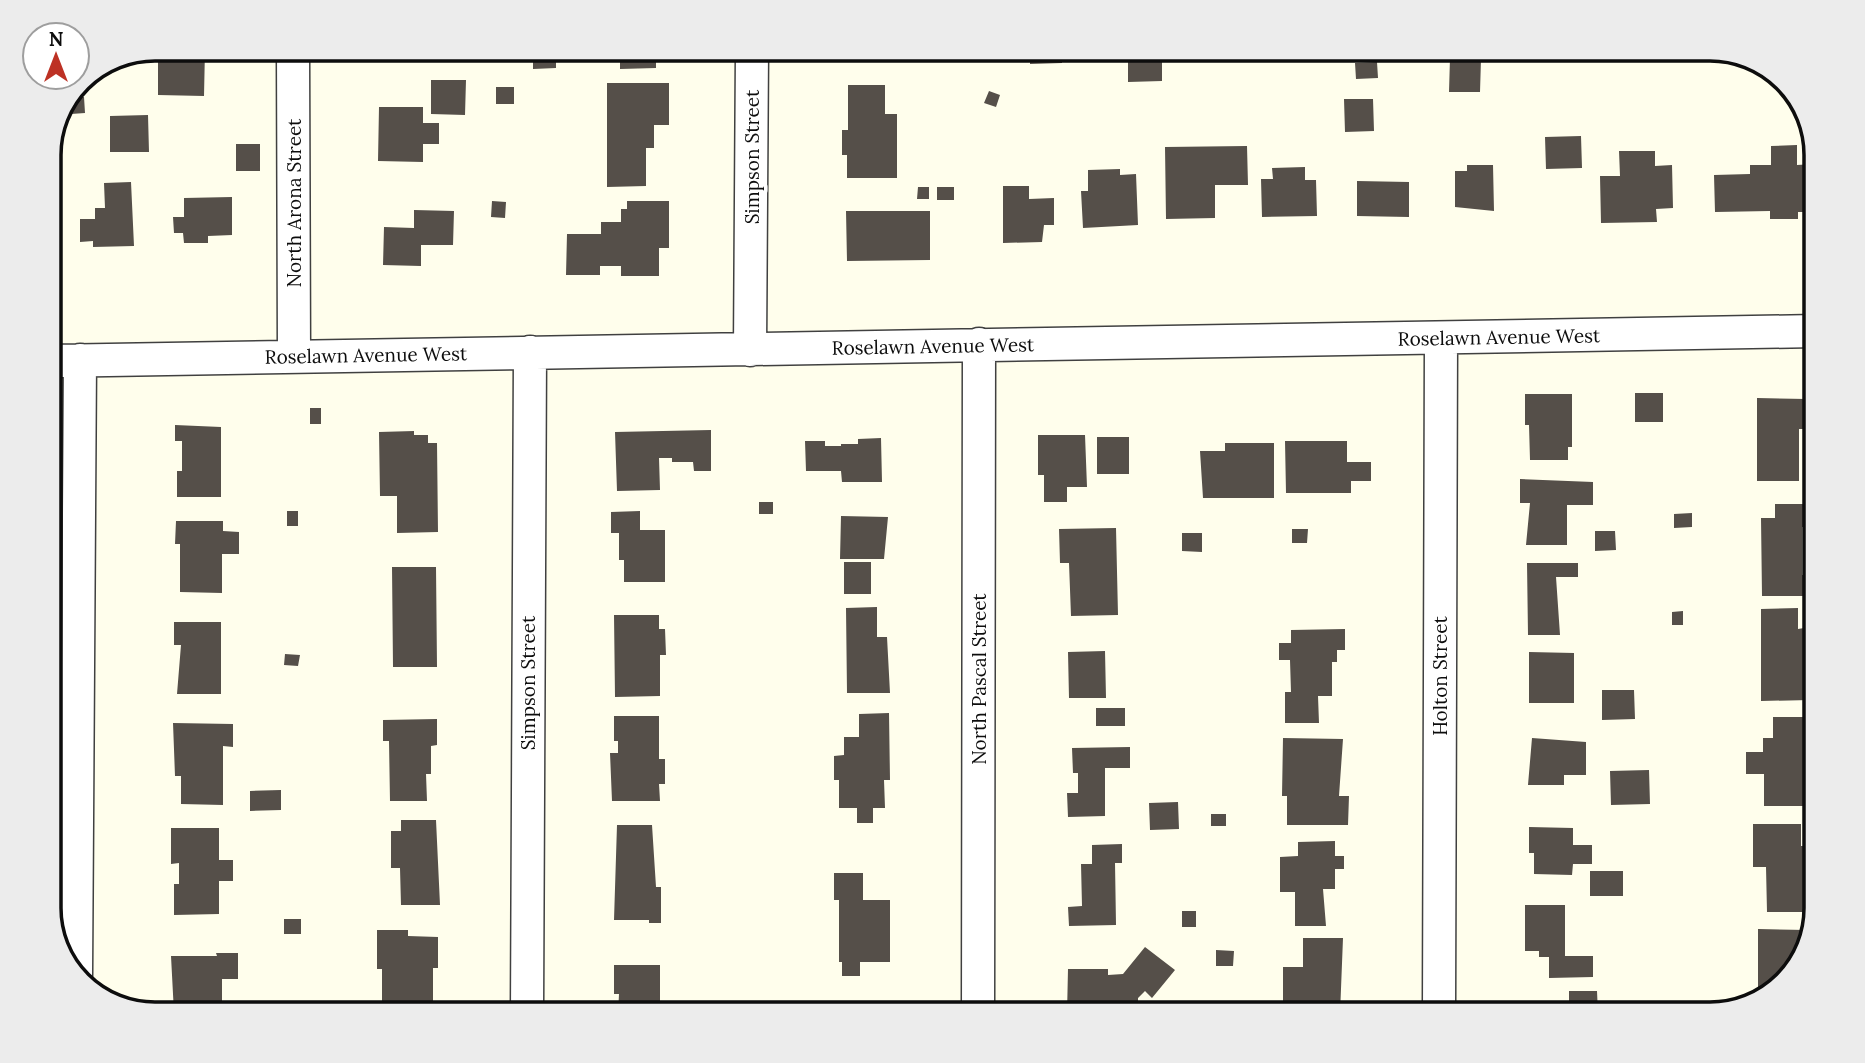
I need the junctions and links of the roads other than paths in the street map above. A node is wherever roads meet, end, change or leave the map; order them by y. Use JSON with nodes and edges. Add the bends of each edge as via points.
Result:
{"nodes":[{"id":1,"x":293,"y":61,"type":"edge"},
{"id":2,"x":752,"y":61,"type":"edge"},
{"id":3,"x":1804,"y":331,"type":"edge"},
{"id":4,"x":1441,"y":338,"type":"junction"},
{"id":5,"x":979,"y":344,"type":"junction"},
{"id":6,"x":750,"y":350,"type":"junction"},
{"id":7,"x":530,"y":352,"type":"junction"},
{"id":8,"x":295,"y":357,"type":"junction"},
{"id":9,"x":61,"y":360,"type":"edge"},
{"id":10,"x":80,"y":360,"type":"junction"},
{"id":11,"x":76,"y":958,"type":"edge"},
{"id":12,"x":527,"y":1002,"type":"edge"},
{"id":13,"x":978,"y":1002,"type":"edge"},
{"id":14,"x":1439,"y":1002,"type":"edge"}],
"edges":[{"from":1,"to":8,"type":"street","name":"North Arona Street"},
{"from":2,"to":6,"type":"street","name":"Simpson Street"},
{"from":3,"to":4,"type":"street","name":"Roselawn Avenue West"},
{"from":4,"to":5,"type":"street","name":"Roselawn Avenue West"},
{"from":4,"to":14,"type":"street","name":"Holton Street"},
{"from":5,"to":6,"type":"street","name":"Roselawn Avenue West"},
{"from":5,"to":13,"type":"street","name":"North Pascal Street"},
{"from":6,"to":7,"type":"street","name":"Roselawn Avenue West"},
{"from":7,"to":8,"type":"street","name":"Roselawn Avenue West"},
{"from":7,"to":12,"type":"street","name":"Simpson Street"},
{"from":8,"to":10,"type":"street","name":"Roselawn Avenue West"},
{"from":9,"to":10,"type":"street","name":"Roselawn Avenue West"},
{"from":10,"to":11,"type":"street"}]}
